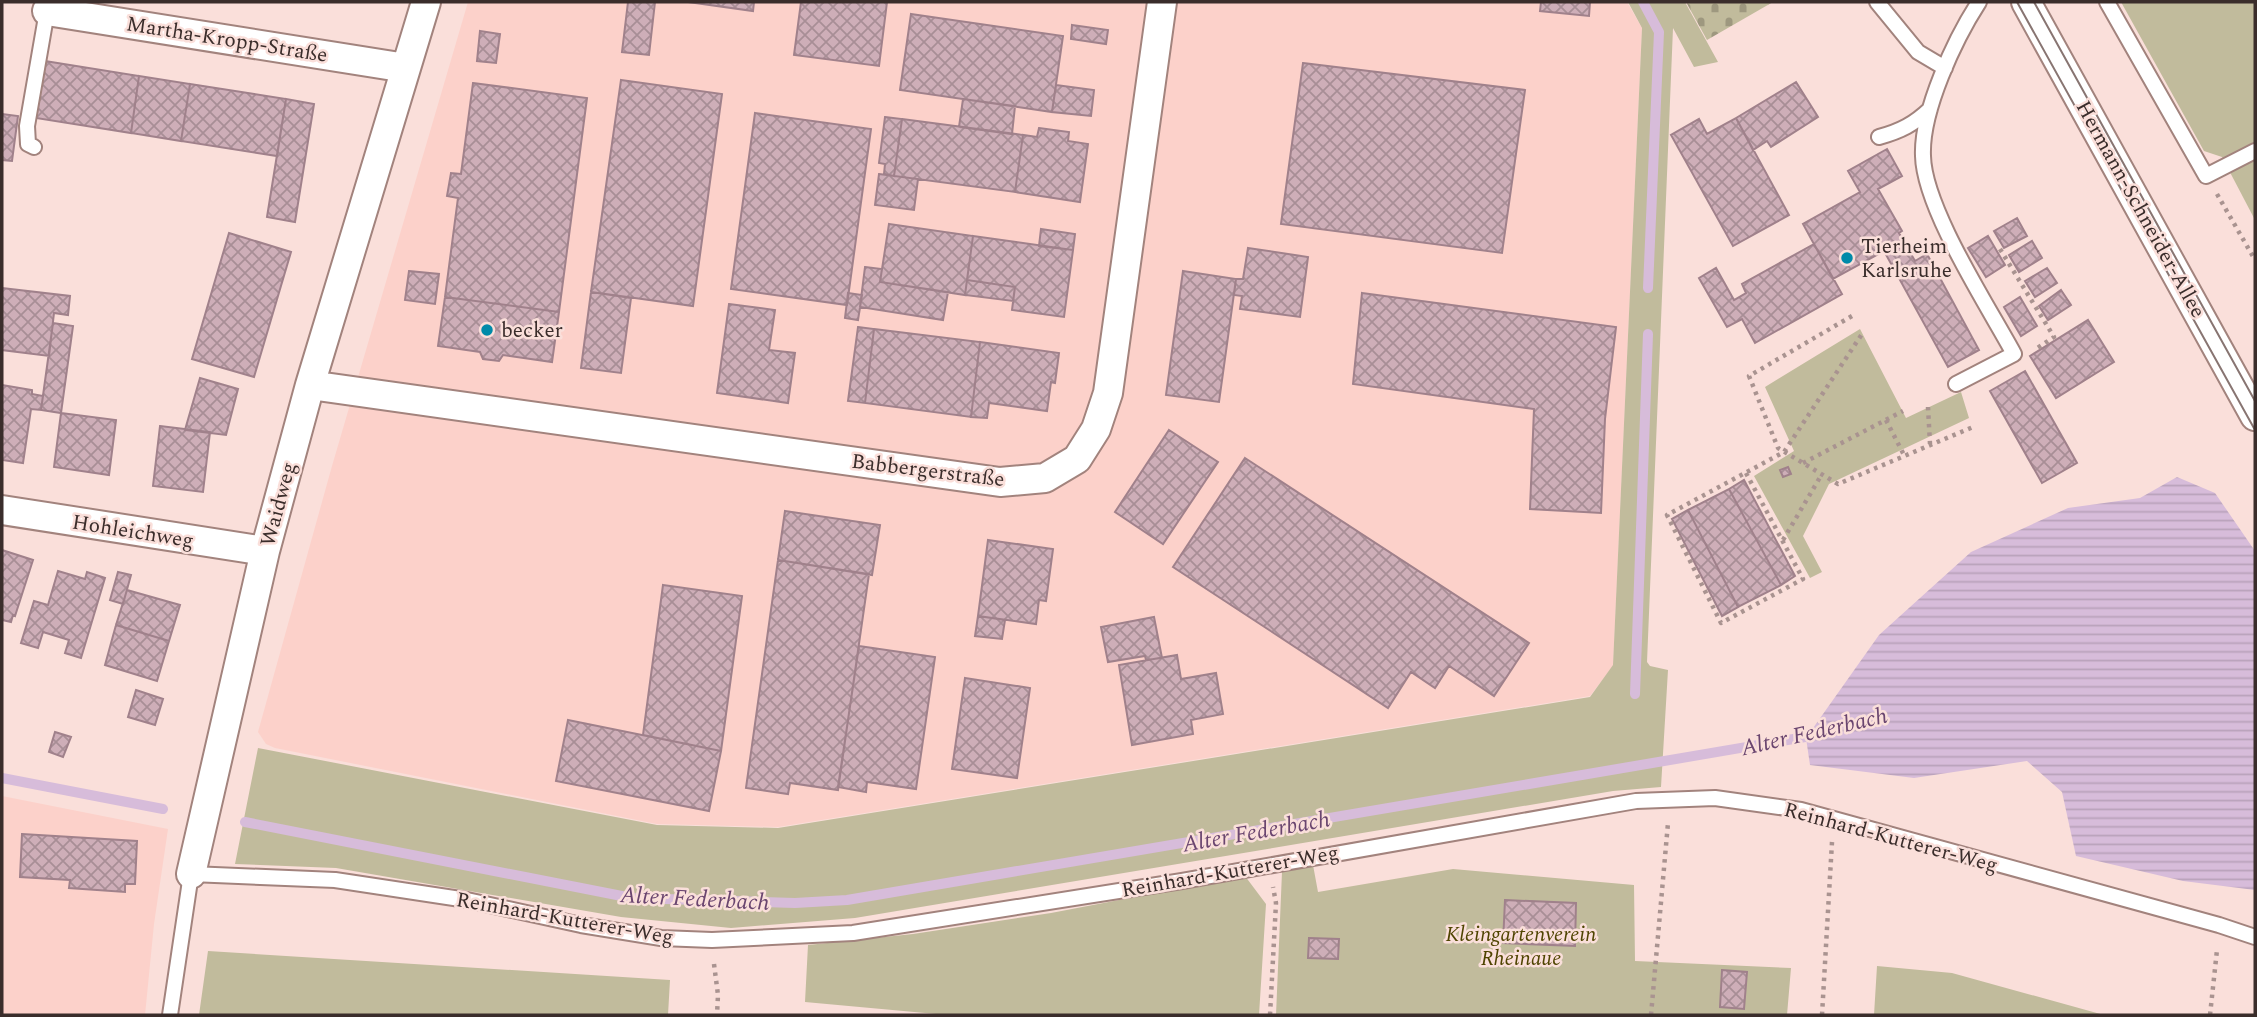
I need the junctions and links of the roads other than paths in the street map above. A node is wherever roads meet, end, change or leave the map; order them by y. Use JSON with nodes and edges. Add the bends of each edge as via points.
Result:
{"nodes":[{"id":1,"x":426,"y":2,"type":"edge"},
{"id":2,"x":1162,"y":2,"type":"edge"},
{"id":3,"x":1877,"y":2,"type":"edge"},
{"id":4,"x":1979,"y":2,"type":"edge"},
{"id":5,"x":2026,"y":2,"type":"edge"},
{"id":6,"x":2107,"y":2,"type":"edge"},
{"id":7,"x":47,"y":11,"type":"joint"},
{"id":8,"x":407,"y":68,"type":"junction"},
{"id":9,"x":1945,"y":68,"type":"junction"},
{"id":10,"x":1931,"y":108,"type":"junction"},
{"id":11,"x":1879,"y":137,"type":"dead end"},
{"id":12,"x":34,"y":147,"type":"dead end"},
{"id":13,"x":2255,"y":151,"type":"edge"},
{"id":14,"x":1956,"y":384,"type":"dead end"},
{"id":15,"x":310,"y":386,"type":"junction"},
{"id":16,"x":2255,"y":416,"type":"edge"},
{"id":17,"x":2,"y":510,"type":"edge"},
{"id":18,"x":265,"y":551,"type":"junction"},
{"id":19,"x":191,"y":874,"type":"junction"},
{"id":20,"x":2255,"y":937,"type":"edge"},
{"id":21,"x":170,"y":1015,"type":"edge"}],
"edges":[{"from":1,"to":8,"type":"street","name":"Waidweg"},
{"from":2,"to":15,"type":"street","name":"Babbergerstraße","via":[[1108,393],[1096,429],[1077,459],[1045,478],[1000,482]]},
{"from":3,"to":9,"type":"lane","via":[[1918,52]]},
{"from":4,"to":9,"type":"lane"},
{"from":5,"to":16,"type":"street","name":"Hermann-Schneider-Allee"},
{"from":6,"to":13,"type":"lane","via":[[2206,176]]},
{"from":7,"to":8,"type":"street","name":"Martha-Kropp-Straße"},
{"from":7,"to":12,"type":"lane","via":[[27,126],[28,144]]},
{"from":8,"to":15,"type":"street","name":"Waidweg"},
{"from":9,"to":10,"type":"lane"},
{"from":10,"to":11,"type":"lane","via":[[1900,132]]},
{"from":10,"to":14,"type":"lane","via":[[1923,133],[1929,187],[1949,236],[2014,354]]},
{"from":15,"to":18,"type":"street","name":"Waidweg"},
{"from":17,"to":18,"type":"street","name":"Hohleichweg"},
{"from":18,"to":19,"type":"street","name":"Waidweg"},
{"from":19,"to":20,"type":"lane","name":"Reinhard-Kutterer-Weg","via":[[335,880],[661,938],[853,933],[1636,801],[1715,798],[1801,810]]},
{"from":19,"to":21,"type":"lane","name":"Waidweg"}]}
